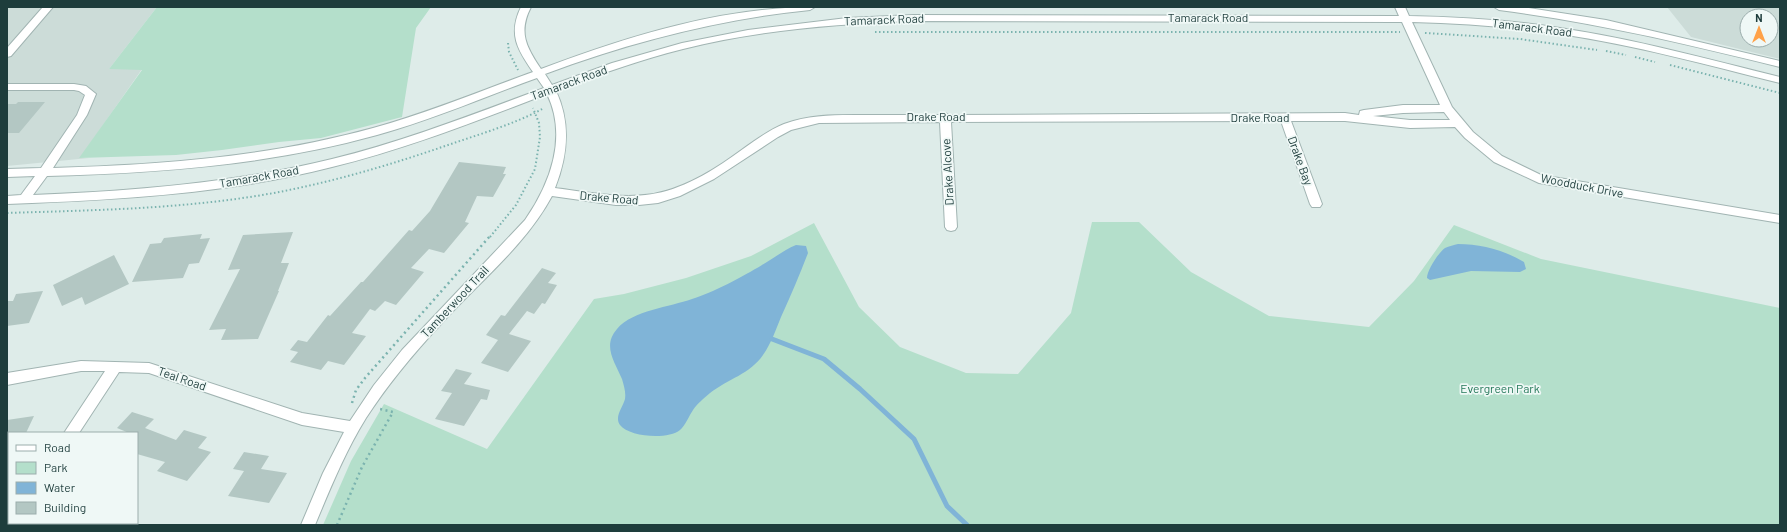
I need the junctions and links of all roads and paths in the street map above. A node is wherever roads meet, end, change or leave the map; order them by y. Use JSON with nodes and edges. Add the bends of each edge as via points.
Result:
{"nodes":[{"id":1,"x":48,"y":7,"type":"edge"},
{"id":2,"x":526,"y":7,"type":"edge"},
{"id":3,"x":810,"y":7,"type":"edge"},
{"id":4,"x":1400,"y":7,"type":"edge"},
{"id":5,"x":1499,"y":7,"type":"edge"},
{"id":6,"x":1406,"y":19,"type":"junction"},
{"id":7,"x":870,"y":32,"type":"dead end"},
{"id":8,"x":1412,"y":32,"type":"junction"},
{"id":9,"x":7,"y":54,"type":"edge"},
{"id":10,"x":1661,"y":63,"type":"dead end"},
{"id":11,"x":1780,"y":64,"type":"edge"},
{"id":12,"x":1668,"y":65,"type":"dead end"},
{"id":13,"x":540,"y":74,"type":"junction"},
{"id":14,"x":1780,"y":80,"type":"edge"},
{"id":15,"x":7,"y":87,"type":"edge"},
{"id":16,"x":550,"y":89,"type":"junction"},
{"id":17,"x":1780,"y":93,"type":"edge"},
{"id":18,"x":556,"y":101,"type":"junction"},
{"id":19,"x":1447,"y":108,"type":"junction"},
{"id":20,"x":535,"y":113,"type":"junction"},
{"id":21,"x":945,"y":117,"type":"junction"},
{"id":22,"x":1345,"y":117,"type":"junction"},
{"id":23,"x":1285,"y":118,"type":"junction"},
{"id":24,"x":1458,"y":123,"type":"junction"},
{"id":25,"x":44,"y":172,"type":"junction"},
{"id":26,"x":7,"y":173,"type":"edge"},
{"id":27,"x":548,"y":191,"type":"junction"},
{"id":28,"x":24,"y":199,"type":"junction"},
{"id":29,"x":7,"y":200,"type":"edge"},
{"id":30,"x":1316,"y":204,"type":"dead end"},
{"id":31,"x":7,"y":214,"type":"edge"},
{"id":32,"x":1780,"y":219,"type":"edge"},
{"id":33,"x":951,"y":227,"type":"dead end"},
{"id":34,"x":116,"y":366,"type":"junction"},
{"id":35,"x":7,"y":379,"type":"edge"},
{"id":36,"x":351,"y":403,"type":"dead end"},
{"id":37,"x":393,"y":412,"type":"dead end"},
{"id":38,"x":353,"y":428,"type":"junction"},
{"id":39,"x":72,"y":432,"type":"edge"},
{"id":40,"x":308,"y":525,"type":"edge"},
{"id":41,"x":337,"y":525,"type":"edge"}],
"edges":[{"from":1,"to":9,"type":"street"},
{"from":2,"to":13,"type":"street","name":"Tamberwood Trail","via":[[520,20],[519,38]]},
{"from":3,"to":13,"type":"street","name":"Tamarack Road","via":[[727,19],[666,32]]},
{"from":4,"to":6,"type":"street","name":"Woodduck Drive"},
{"from":5,"to":11,"type":"street","name":"Tamarack Road","via":[[1575,17],[1638,29]]},
{"from":6,"to":8,"type":"street","name":"Woodduck Drive"},
{"from":6,"to":14,"type":"street","name":"Tamarack Road","via":[[1495,23],[1584,34],[1675,53]]},
{"from":6,"to":16,"type":"street","name":"Tamarack Road","via":[[914,18],[836,21],[766,29],[697,43],[629,61]]},
{"from":7,"to":8,"type":"path"},
{"from":8,"to":10,"type":"path","via":[[1520,39],[1600,50]]},
{"from":8,"to":19,"type":"street","name":"Woodduck Drive"},
{"from":12,"to":17,"type":"path"},
{"from":13,"to":16,"type":"street","name":"Tamberwood Trail"},
{"from":13,"to":25,"type":"street","name":"Tamarack Road","via":[[376,131],[313,146],[176,167]]},
{"from":15,"to":25,"type":"street","via":[[74,87],[82,88],[91,94],[86,109]]},
{"from":16,"to":18,"type":"street","name":"Tamberwood Trail"},
{"from":16,"to":28,"type":"street","name":"Tamarack Road","via":[[420,138],[304,170],[152,193]]},
{"from":18,"to":20,"type":"path"},
{"from":18,"to":27,"type":"street","name":"Tamberwood Trail","via":[[562,148]]},
{"from":19,"to":22,"type":"street","name":"Drake Road","via":[[1403,109]]},
{"from":19,"to":24,"type":"street","name":"Woodduck Drive"},
{"from":20,"to":31,"type":"path","via":[[372,170],[271,193],[160,208]]},
{"from":20,"to":36,"type":"path","via":[[540,137],[535,169],[526,188],[498,228],[365,378]]},
{"from":21,"to":23,"type":"street","name":"Drake Road"},
{"from":21,"to":27,"type":"street","name":"Drake Road","via":[[834,118],[804,122],[774,134],[692,187],[657,199],[621,201]]},
{"from":21,"to":33,"type":"street","name":"Drake Alcove"},
{"from":22,"to":23,"type":"street","name":"Drake Road"},
{"from":22,"to":24,"type":"street","name":"Drake Road","via":[[1410,124]]},
{"from":23,"to":30,"type":"street","name":"Drake Bay"},
{"from":24,"to":32,"type":"street","name":"Woodduck Drive","via":[[1498,158],[1539,179]]},
{"from":25,"to":26,"type":"street","name":"Tamarack Road"},
{"from":25,"to":28,"type":"street"},
{"from":27,"to":38,"type":"street","name":"Tamberwood Trail","via":[[520,234],[412,348],[371,400]]},
{"from":28,"to":29,"type":"street","name":"Tamarack Road"},
{"from":34,"to":35,"type":"street","name":"Teal Road","via":[[81,366]]},
{"from":34,"to":38,"type":"street","name":"Teal Road","via":[[149,368],[302,419]]},
{"from":34,"to":39,"type":"street"},
{"from":37,"to":41,"type":"path","via":[[370,449]]},
{"from":38,"to":40,"type":"street","name":"Tamberwood Trail","via":[[326,480]]}]}
